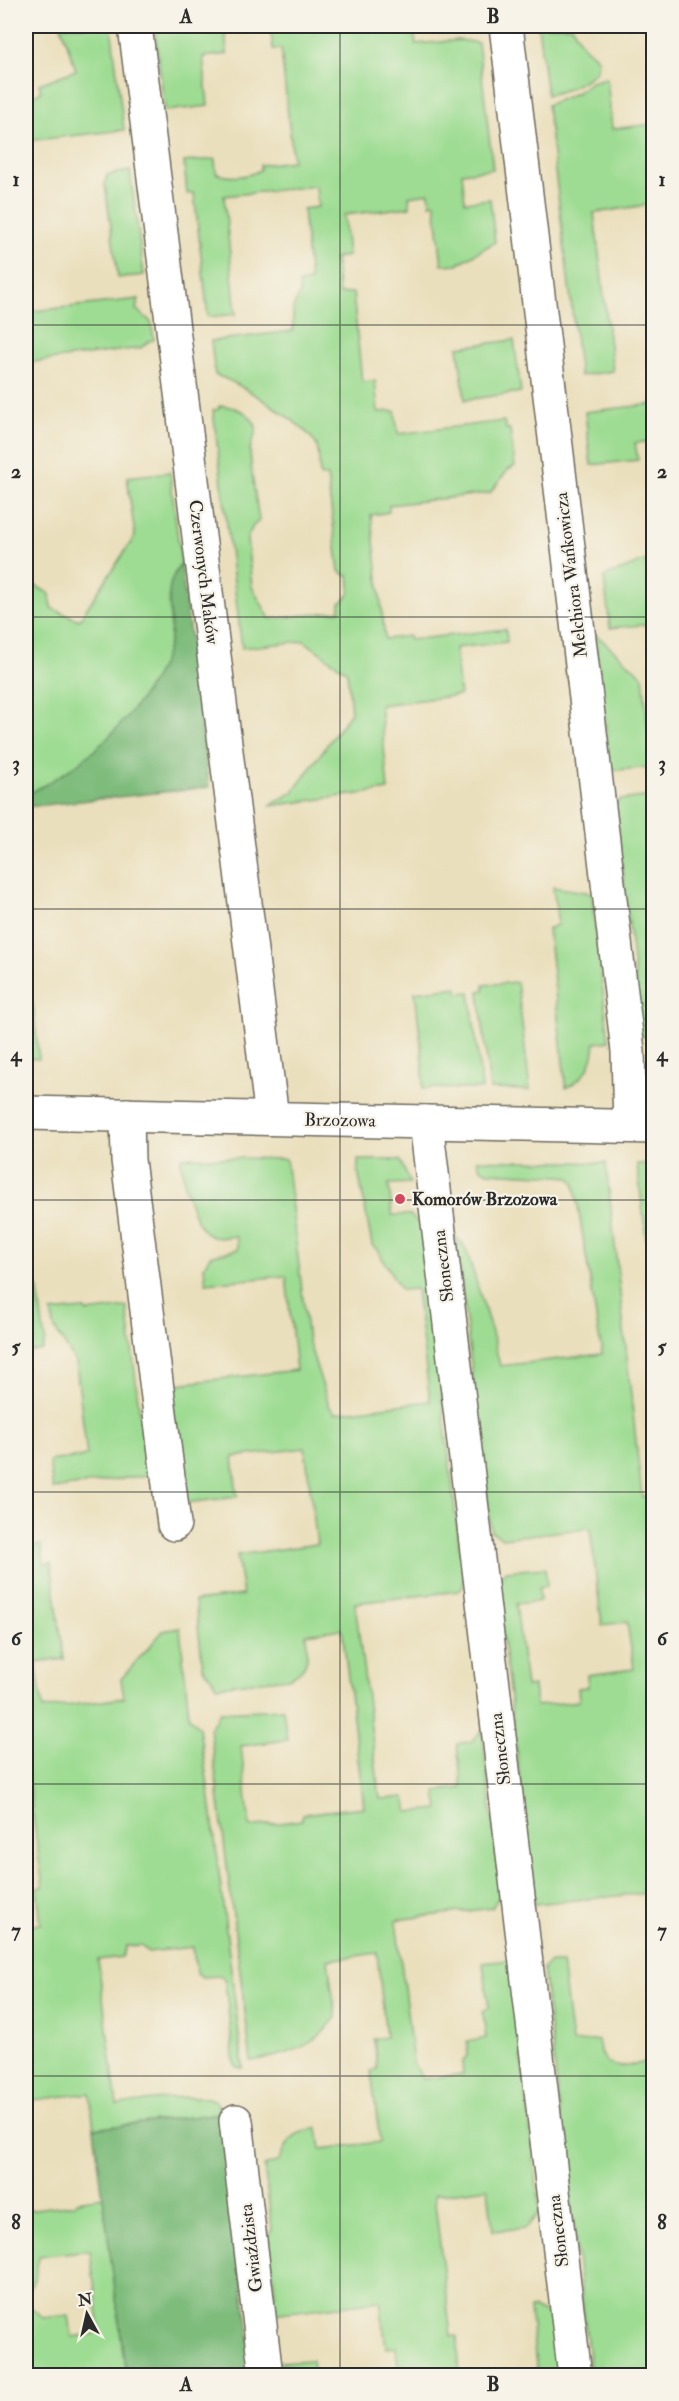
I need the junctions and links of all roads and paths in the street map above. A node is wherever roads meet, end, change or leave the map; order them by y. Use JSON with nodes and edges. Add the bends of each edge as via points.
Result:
{"nodes":[{"id":1,"x":135,"y":26,"type":"edge"},
{"id":2,"x":506,"y":26,"type":"edge"},
{"id":3,"x":26,"y":1113,"type":"edge"},
{"id":4,"x":127,"y":1115,"type":"junction"},
{"id":5,"x":272,"y":1118,"type":"junction"},
{"id":6,"x":426,"y":1122,"type":"junction"},
{"id":7,"x":642,"y":1126,"type":"edge"},
{"id":8,"x":174,"y":1524,"type":"dead end"},
{"id":9,"x":236,"y":2121,"type":"dead end"},
{"id":10,"x":266,"y":2376,"type":"edge"},
{"id":11,"x":575,"y":2376,"type":"edge"}],
"edges":[{"from":1,"to":5,"type":"street","name":"Czerwonych Maków"},
{"from":2,"to":7,"type":"street","name":"Melchiora Wańkowicza","via":[[628,1051]]},
{"from":3,"to":4,"type":"street","name":"Brzozowa"},
{"from":4,"to":5,"type":"street","name":"Brzozowa"},
{"from":4,"to":8,"type":"street","via":[[128,1160]]},
{"from":5,"to":6,"type":"street","name":"Brzozowa"},
{"from":6,"to":7,"type":"street","name":"Brzozowa"},
{"from":6,"to":11,"type":"street","name":"Słoneczna"},
{"from":9,"to":10,"type":"street","name":"Gwiaździsta"}]}
